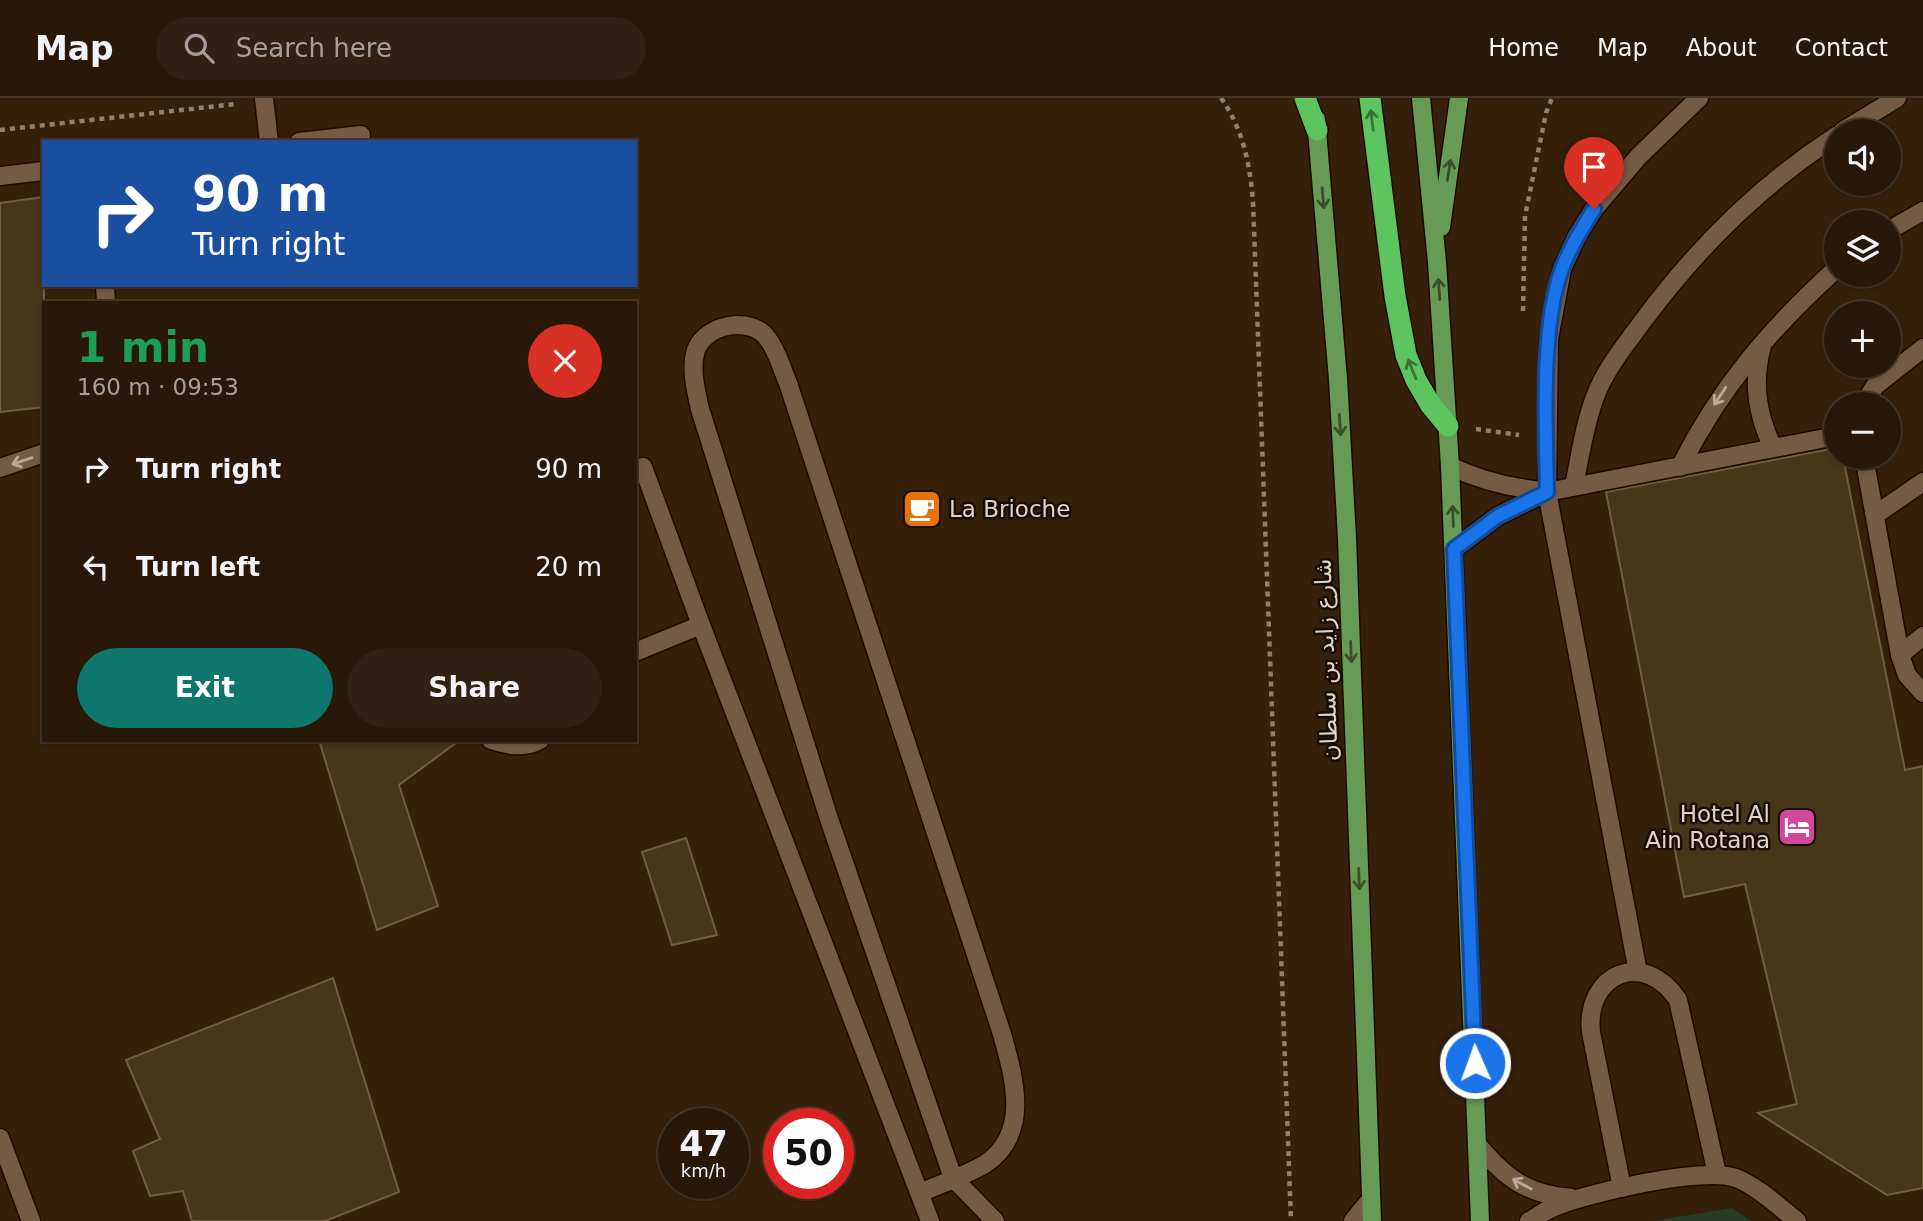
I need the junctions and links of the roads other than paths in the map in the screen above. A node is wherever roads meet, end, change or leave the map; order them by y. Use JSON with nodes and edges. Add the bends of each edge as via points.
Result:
{"nodes":[{"id":1,"x":1305,"y":98,"type":"edge"},
{"id":2,"x":1313,"y":98,"type":"edge"},
{"id":3,"x":1370,"y":98,"type":"edge"},
{"id":4,"x":1421,"y":98,"type":"edge"},
{"id":5,"x":1459,"y":98,"type":"edge"},
{"id":6,"x":1699,"y":98,"type":"edge"},
{"id":7,"x":1897,"y":98,"type":"edge"},
{"id":8,"x":265,"y":100,"type":"edge"},
{"id":9,"x":1863,"y":119,"type":"edge"},
{"id":10,"x":1317,"y":130,"type":"junction"},
{"id":11,"x":361,"y":135,"type":"dead end"},
{"id":12,"x":269,"y":140,"type":"edge"},
{"id":13,"x":317,"y":140,"type":"edge"},
{"id":14,"x":1824,"y":145,"type":"edge"},
{"id":15,"x":42,"y":171,"type":"edge"},
{"id":16,"x":0,"y":176,"type":"edge"},
{"id":17,"x":1923,"y":211,"type":"edge"},
{"id":18,"x":1901,"y":224,"type":"edge"},
{"id":19,"x":1437,"y":262,"type":"junction"},
{"id":20,"x":1824,"y":280,"type":"edge"},
{"id":21,"x":1763,"y":343,"type":"junction"},
{"id":22,"x":1923,"y":348,"type":"edge"},
{"id":23,"x":1871,"y":392,"type":"edge"},
{"id":24,"x":1448,"y":426,"type":"junction"},
{"id":25,"x":1824,"y":438,"type":"edge"},
{"id":26,"x":1773,"y":448,"type":"junction"},
{"id":27,"x":42,"y":454,"type":"edge"},
{"id":28,"x":1450,"y":466,"type":"junction"},
{"id":29,"x":643,"y":467,"type":"dead end"},
{"id":30,"x":1680,"y":467,"type":"junction"},
{"id":31,"x":0,"y":468,"type":"edge"},
{"id":32,"x":1866,"y":469,"type":"edge"},
{"id":33,"x":1923,"y":482,"type":"edge"},
{"id":34,"x":1574,"y":486,"type":"junction"},
{"id":35,"x":1547,"y":492,"type":"junction"},
{"id":36,"x":1875,"y":515,"type":"junction"},
{"id":37,"x":1454,"y":549,"type":"junction"},
{"id":38,"x":701,"y":625,"type":"junction"},
{"id":39,"x":1923,"y":636,"type":"edge"},
{"id":40,"x":637,"y":651,"type":"edge"},
{"id":41,"x":1900,"y":655,"type":"junction"},
{"id":42,"x":1923,"y":693,"type":"edge"},
{"id":43,"x":498,"y":742,"type":"edge"},
{"id":44,"x":537,"y":742,"type":"edge"},
{"id":45,"x":1639,"y":972,"type":"junction"},
{"id":46,"x":0,"y":1138,"type":"edge"},
{"id":47,"x":1478,"y":1145,"type":"junction"},
{"id":48,"x":1717,"y":1174,"type":"junction"},
{"id":49,"x":953,"y":1178,"type":"junction"},
{"id":50,"x":1622,"y":1188,"type":"junction"},
{"id":51,"x":920,"y":1194,"type":"junction"},
{"id":52,"x":1371,"y":1199,"type":"junction"},
{"id":53,"x":1579,"y":1199,"type":"junction"},
{"id":54,"x":31,"y":1221,"type":"edge"},
{"id":55,"x":930,"y":1221,"type":"edge"},
{"id":56,"x":995,"y":1221,"type":"edge"},
{"id":57,"x":1353,"y":1221,"type":"edge"},
{"id":58,"x":1372,"y":1221,"type":"edge"},
{"id":59,"x":1480,"y":1221,"type":"edge"},
{"id":60,"x":1529,"y":1221,"type":"edge"},
{"id":61,"x":1797,"y":1221,"type":"edge"}],
"edges":[{"from":1,"to":10,"type":"highway"},
{"from":2,"to":10,"type":"main road","name":"شارع زايد بن سلطان"},
{"from":24,"to":3,"type":"highway","one_way":true,"via":[[1430,404],[1406,355]]},
{"from":4,"to":19,"type":"main road"},
{"from":19,"to":5,"type":"main road","one_way":true},
{"from":6,"to":35,"type":"street","via":[[1639,156],[1594,209],[1562,269],[1549,339]]},
{"from":7,"to":9,"type":"street"},
{"from":8,"to":12,"type":"street"},
{"from":10,"to":52,"type":"main road","name":"شارع زايد بن سلطان","one_way":true,"via":[[1347,538]]},
{"from":11,"to":13,"type":"street"},
{"from":14,"to":34,"type":"street","via":[[1765,188],[1712,237],[1665,291],[1606,372],[1586,426]]},
{"from":15,"to":16,"type":"street"},
{"from":17,"to":18,"type":"street"},
{"from":24,"to":19,"type":"main road","one_way":true},
{"from":20,"to":21,"type":"street"},
{"from":21,"to":26,"type":"street","via":[[1757,364],[1758,407]]},
{"from":21,"to":30,"type":"street","one_way":true,"via":[[1717,401]]},
{"from":22,"to":23,"type":"street"},
{"from":24,"to":28,"type":"main road"},
{"from":25,"to":26,"type":"street"},
{"from":26,"to":30,"type":"street"},
{"from":27,"to":31,"type":"street","one_way":true},
{"from":28,"to":35,"type":"street","via":[[1497,484]]},
{"from":37,"to":28,"type":"main road","one_way":true},
{"from":29,"to":38,"type":"street"},
{"from":30,"to":34,"type":"street"},
{"from":32,"to":36,"type":"street"},
{"from":33,"to":36,"type":"street"},
{"from":34,"to":35,"type":"street"},
{"from":35,"to":37,"type":"street","via":[[1498,516]]},
{"from":35,"to":45,"type":"street"},
{"from":36,"to":41,"type":"street"},
{"from":37,"to":47,"type":"main road"},
{"from":38,"to":40,"type":"street"},
{"from":38,"to":51,"type":"street"},
{"from":39,"to":41,"type":"street"},
{"from":41,"to":42,"type":"street","via":[[1908,675]]},
{"from":43,"to":44,"type":"street","via":[[512,746]]},
{"from":45,"to":48,"type":"street","via":[[1669,986],[1678,1000]]},
{"from":45,"to":50,"type":"street","via":[[1621,974],[1605,983],[1589,1014]]},
{"from":46,"to":54,"type":"street"},
{"from":53,"to":47,"type":"street","one_way":true,"via":[[1549,1196],[1522,1185],[1497,1168]]},
{"from":47,"to":59,"type":"main road"},
{"from":48,"to":50,"type":"street"},
{"from":48,"to":61,"type":"street","via":[[1752,1186]]},
{"from":49,"to":49,"type":"street","via":[[984,1165],[1001,1148],[1013,1128],[1015,1080],[788,383],[767,337],[754,327],[737,324],[709,333],[699,344],[694,358],[700,409],[829,818]]},
{"from":49,"to":51,"type":"street"},
{"from":49,"to":56,"type":"street"},
{"from":50,"to":53,"type":"street"},
{"from":51,"to":55,"type":"street"},
{"from":52,"to":57,"type":"street"},
{"from":52,"to":58,"type":"main road","name":"شارع زايد بن سلطان"},
{"from":53,"to":60,"type":"street"}]}
